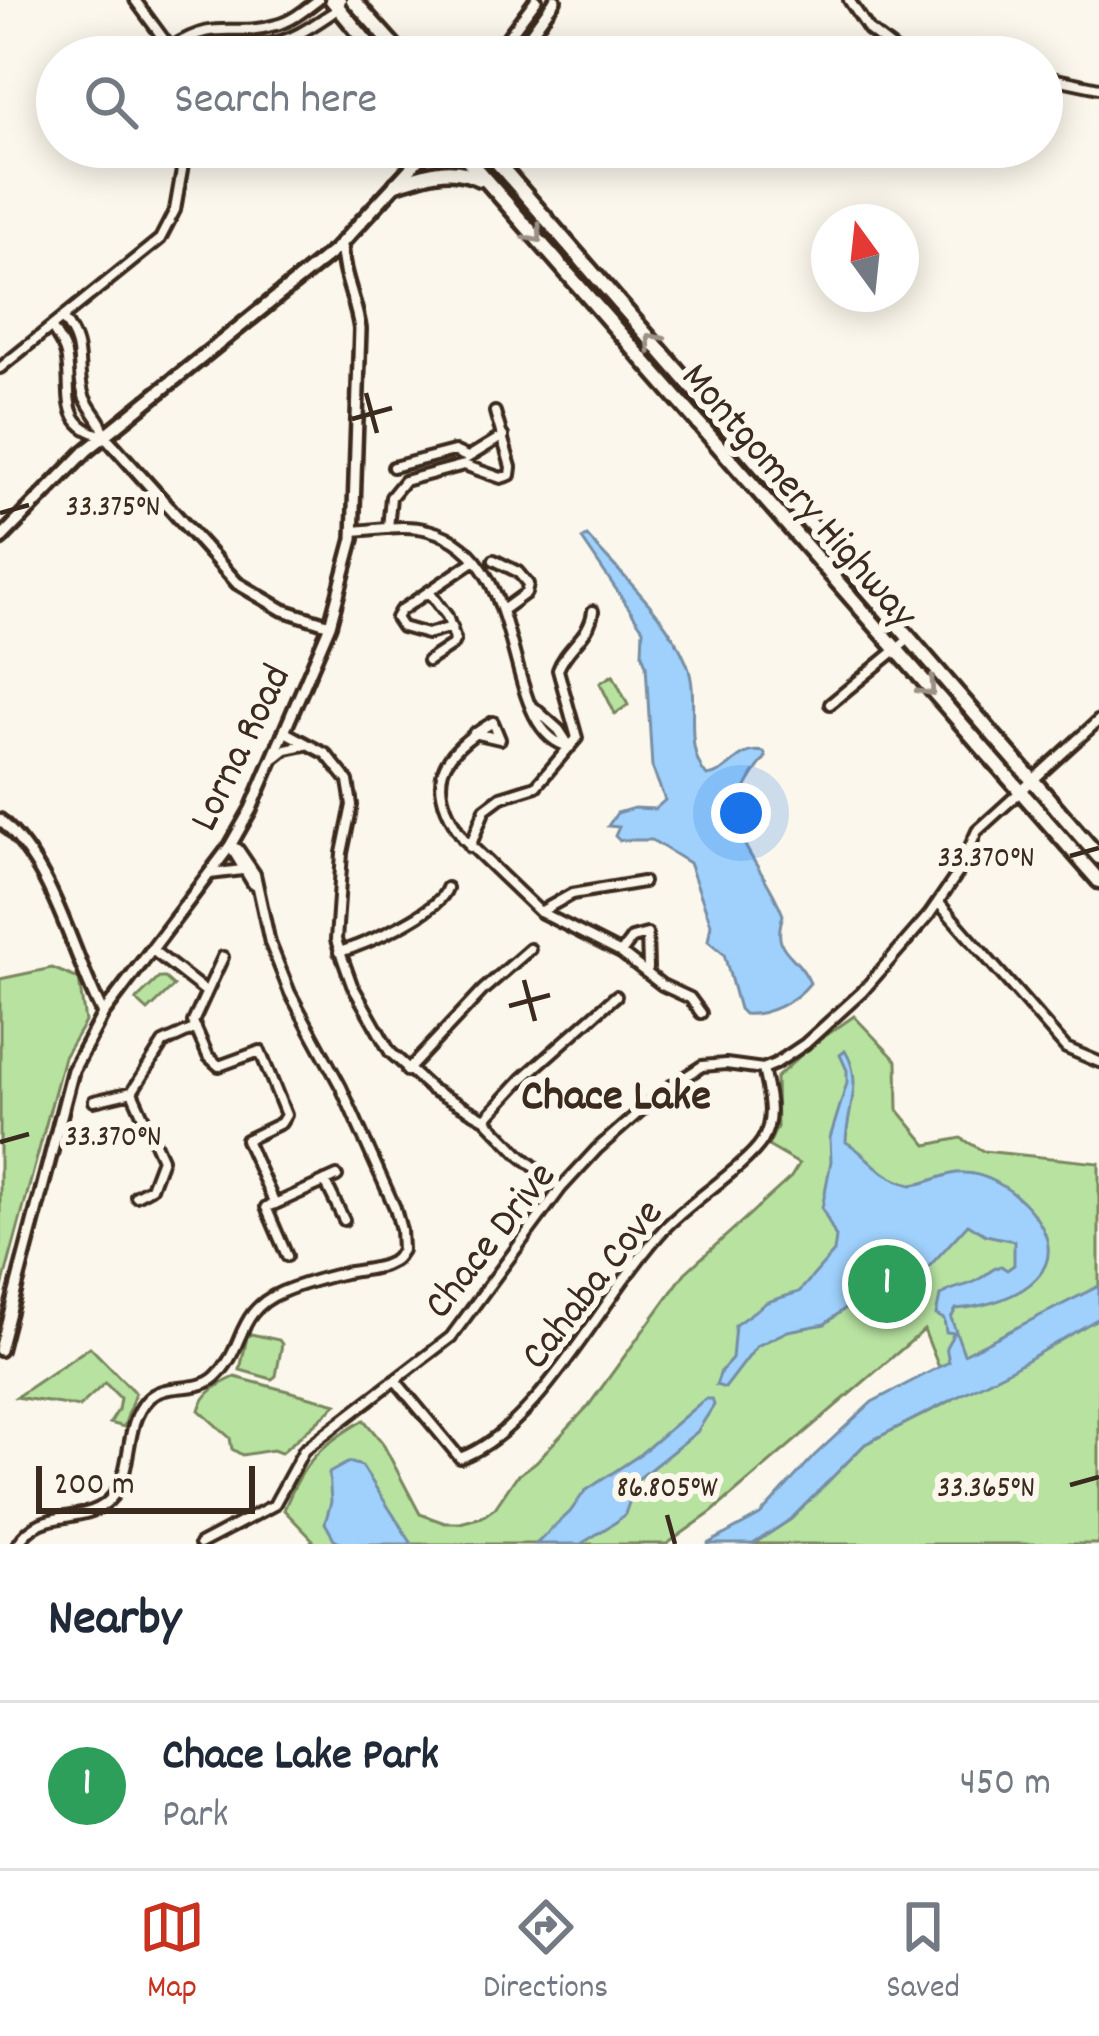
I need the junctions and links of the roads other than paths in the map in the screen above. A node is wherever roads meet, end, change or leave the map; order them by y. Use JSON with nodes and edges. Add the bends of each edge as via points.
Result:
{"nodes":[{"id":1,"x":135,"y":0,"type":"edge"},
{"id":2,"x":318,"y":0,"type":"edge"},
{"id":3,"x":353,"y":0,"type":"edge"},
{"id":4,"x":536,"y":0,"type":"edge"},
{"id":5,"x":555,"y":0,"type":"edge"},
{"id":6,"x":849,"y":0,"type":"edge"},
{"id":7,"x":337,"y":3,"type":"edge"},
{"id":8,"x":164,"y":36,"type":"edge"},
{"id":9,"x":187,"y":36,"type":"edge"},
{"id":10,"x":292,"y":36,"type":"edge"},
{"id":11,"x":363,"y":36,"type":"edge"},
{"id":12,"x":385,"y":36,"type":"edge"},
{"id":13,"x":509,"y":36,"type":"edge"},
{"id":14,"x":529,"y":36,"type":"edge"},
{"id":15,"x":877,"y":36,"type":"edge"},
{"id":16,"x":1063,"y":80,"type":"edge"},
{"id":17,"x":1099,"y":88,"type":"edge"},
{"id":18,"x":183,"y":168,"type":"edge"},
{"id":19,"x":411,"y":168,"type":"edge"},
{"id":20,"x":477,"y":168,"type":"edge"},
{"id":21,"x":502,"y":168,"type":"edge"},
{"id":22,"x":490,"y":183,"type":"junction"},
{"id":23,"x":396,"y":184,"type":"junction"},
{"id":24,"x":342,"y":243,"type":"junction"},
{"id":25,"x":313,"y":269,"type":"junction"},
{"id":26,"x":342,"y":269,"type":"junction"},
{"id":27,"x":63,"y":319,"type":"junction"},
{"id":28,"x":52,"y":328,"type":"junction"},
{"id":29,"x":0,"y":368,"type":"edge"},
{"id":30,"x":495,"y":412,"type":"dead end"},
{"id":31,"x":105,"y":436,"type":"junction"},
{"id":32,"x":502,"y":436,"type":"junction"},
{"id":33,"x":466,"y":461,"type":"junction"},
{"id":34,"x":412,"y":462,"type":"junction"},
{"id":35,"x":393,"y":467,"type":"dead end"},
{"id":36,"x":416,"y":477,"type":"junction"},
{"id":37,"x":388,"y":528,"type":"junction"},
{"id":38,"x":353,"y":531,"type":"junction"},
{"id":39,"x":0,"y":539,"type":"edge"},
{"id":40,"x":494,"y":560,"type":"dead end"},
{"id":41,"x":474,"y":562,"type":"junction"},
{"id":42,"x":429,"y":592,"type":"junction"},
{"id":43,"x":504,"y":609,"type":"junction"},
{"id":44,"x":593,"y":610,"type":"dead end"},
{"id":45,"x":329,"y":625,"type":"junction"},
{"id":46,"x":452,"y":627,"type":"junction"},
{"id":47,"x":909,"y":639,"type":"junction"},
{"id":48,"x":894,"y":650,"type":"junction"},
{"id":49,"x":428,"y":661,"type":"dead end"},
{"id":50,"x":830,"y":704,"type":"dead end"},
{"id":51,"x":1099,"y":720,"type":"edge"},
{"id":52,"x":285,"y":732,"type":"junction"},
{"id":53,"x":474,"y":734,"type":"dead end"},
{"id":54,"x":312,"y":745,"type":"junction"},
{"id":55,"x":570,"y":747,"type":"junction"},
{"id":56,"x":274,"y":758,"type":"junction"},
{"id":57,"x":1033,"y":778,"type":"junction"},
{"id":58,"x":1022,"y":790,"type":"junction"},
{"id":59,"x":0,"y":820,"type":"edge"},
{"id":60,"x":230,"y":845,"type":"junction"},
{"id":61,"x":470,"y":847,"type":"junction"},
{"id":62,"x":1099,"y":857,"type":"edge"},
{"id":63,"x":245,"y":870,"type":"junction"},
{"id":64,"x":208,"y":874,"type":"junction"},
{"id":65,"x":1099,"y":881,"type":"edge"},
{"id":66,"x":643,"y":882,"type":"dead end"},
{"id":67,"x":446,"y":888,"type":"dead end"},
{"id":68,"x":257,"y":891,"type":"junction"},
{"id":69,"x":938,"y":902,"type":"junction"},
{"id":70,"x":540,"y":912,"type":"junction"},
{"id":71,"x":151,"y":949,"type":"junction"},
{"id":72,"x":530,"y":949,"type":"dead end"},
{"id":73,"x":339,"y":952,"type":"junction"},
{"id":74,"x":621,"y":952,"type":"junction"},
{"id":75,"x":223,"y":957,"type":"dead end"},
{"id":76,"x":647,"y":970,"type":"junction"},
{"id":77,"x":205,"y":991,"type":"junction"},
{"id":78,"x":616,"y":996,"type":"dead end"},
{"id":79,"x":701,"y":1013,"type":"dead end"},
{"id":80,"x":103,"y":1014,"type":"junction"},
{"id":81,"x":196,"y":1028,"type":"junction"},
{"id":82,"x":1099,"y":1062,"type":"edge"},
{"id":83,"x":764,"y":1069,"type":"junction"},
{"id":84,"x":407,"y":1071,"type":"junction"},
{"id":85,"x":132,"y":1092,"type":"junction"},
{"id":86,"x":94,"y":1101,"type":"dead end"},
{"id":87,"x":485,"y":1119,"type":"junction"},
{"id":88,"x":337,"y":1176,"type":"dead end"},
{"id":89,"x":326,"y":1181,"type":"junction"},
{"id":90,"x":561,"y":1188,"type":"junction"},
{"id":91,"x":136,"y":1196,"type":"dead end"},
{"id":92,"x":275,"y":1204,"type":"junction"},
{"id":93,"x":344,"y":1220,"type":"dead end"},
{"id":94,"x":287,"y":1256,"type":"dead end"},
{"id":95,"x":0,"y":1350,"type":"edge"},
{"id":96,"x":395,"y":1380,"type":"junction"},
{"id":97,"x":17,"y":1544,"type":"edge"},
{"id":98,"x":200,"y":1544,"type":"edge"}],
"edges":[{"from":1,"to":8,"type":"street"},
{"from":2,"to":9,"type":"street","via":[[278,25]]},
{"from":3,"to":12,"type":"main road"},
{"from":4,"to":13,"type":"street"},
{"from":5,"to":14,"type":"street"},
{"from":6,"to":15,"type":"street"},
{"from":7,"to":10,"type":"street"},
{"from":7,"to":11,"type":"main road"},
{"from":16,"to":17,"type":"street"},
{"from":18,"to":27,"type":"street","via":[[166,231]]},
{"from":19,"to":23,"type":"main road"},
{"from":20,"to":22,"type":"main road","name":"Montgomery Highway"},
{"from":47,"to":21,"type":"main road","name":"Montgomery Highway","one_way":true},
{"from":22,"to":23,"type":"main road","via":[[458,169]]},
{"from":22,"to":48,"type":"main road","name":"Montgomery Highway","one_way":true},
{"from":23,"to":24,"type":"main road"},
{"from":24,"to":25,"type":"main road"},
{"from":24,"to":26,"type":"street","name":"Lorna Road"},
{"from":25,"to":26,"type":"street"},
{"from":25,"to":31,"type":"main road"},
{"from":26,"to":38,"type":"street","name":"Lorna Road","via":[[360,328]]},
{"from":27,"to":28,"type":"street"},
{"from":27,"to":31,"type":"street","via":[[80,347],[84,397]]},
{"from":28,"to":29,"type":"street"},
{"from":28,"to":31,"type":"street","via":[[66,352],[71,411],[88,433]]},
{"from":30,"to":32,"type":"street"},
{"from":31,"to":39,"type":"main road"},
{"from":31,"to":45,"type":"street","via":[[237,583]]},
{"from":32,"to":33,"type":"street"},
{"from":32,"to":33,"type":"street","via":[[510,476]]},
{"from":33,"to":34,"type":"street","via":[[454,451]]},
{"from":33,"to":36,"type":"street"},
{"from":34,"to":35,"type":"street"},
{"from":34,"to":36,"type":"street"},
{"from":36,"to":37,"type":"street","via":[[394,488]]},
{"from":37,"to":38,"type":"street"},
{"from":37,"to":41,"type":"street","via":[[437,532]]},
{"from":38,"to":45,"type":"street","name":"Lorna Road"},
{"from":40,"to":43,"type":"street","via":[[528,584]]},
{"from":41,"to":42,"type":"street"},
{"from":41,"to":43,"type":"street"},
{"from":42,"to":46,"type":"street"},
{"from":42,"to":46,"type":"street","via":[[400,611],[397,623],[427,634]]},
{"from":43,"to":55,"type":"street","via":[[530,704],[548,736]]},
{"from":44,"to":55,"type":"street","via":[[558,670],[577,725]]},
{"from":45,"to":52,"type":"street","name":"Lorna Road"},
{"from":46,"to":49,"type":"street","via":[[452,645]]},
{"from":47,"to":48,"type":"street"},
{"from":47,"to":57,"type":"main road","name":"Montgomery Highway"},
{"from":48,"to":50,"type":"street"},
{"from":48,"to":58,"type":"main road","name":"Montgomery Highway","one_way":true},
{"from":51,"to":57,"type":"street"},
{"from":52,"to":54,"type":"street"},
{"from":52,"to":56,"type":"street","name":"Lorna Road"},
{"from":53,"to":61,"type":"street","via":[[454,747],[441,778]]},
{"from":54,"to":56,"type":"street"},
{"from":54,"to":73,"type":"street","via":[[336,762],[351,794],[334,922]]},
{"from":55,"to":61,"type":"street","via":[[536,786],[484,809]]},
{"from":56,"to":60,"type":"street","name":"Lorna Road"},
{"from":57,"to":58,"type":"street"},
{"from":57,"to":62,"type":"main road","name":"Montgomery Highway"},
{"from":58,"to":65,"type":"main road","name":"Montgomery Highway"},
{"from":58,"to":69,"type":"street","via":[[977,831]]},
{"from":59,"to":80,"type":"street","via":[[44,878]]},
{"from":60,"to":63,"type":"street"},
{"from":60,"to":64,"type":"street","name":"Lorna Road"},
{"from":60,"to":68,"type":"street","via":[[251,866]]},
{"from":61,"to":70,"type":"street"},
{"from":63,"to":64,"type":"street"},
{"from":63,"to":68,"type":"street"},
{"from":64,"to":71,"type":"street","name":"Lorna Road"},
{"from":66,"to":70,"type":"street","via":[[572,894]]},
{"from":67,"to":73,"type":"street","via":[[440,902]]},
{"from":68,"to":97,"type":"street","via":[[290,993],[395,1208],[402,1250],[390,1263],[260,1304],[218,1374],[145,1401],[110,1499],[87,1513],[47,1518]]},
{"from":69,"to":82,"type":"street","via":[[1066,1048]]},
{"from":69,"to":83,"type":"street","via":[[862,992]]},
{"from":70,"to":74,"type":"street"},
{"from":71,"to":77,"type":"street"},
{"from":71,"to":80,"type":"street","name":"Lorna Road"},
{"from":72,"to":84,"type":"street"},
{"from":73,"to":84,"type":"street"},
{"from":74,"to":76,"type":"street"},
{"from":74,"to":76,"type":"street","via":[[647,934]]},
{"from":75,"to":77,"type":"street"},
{"from":76,"to":79,"type":"street"},
{"from":77,"to":81,"type":"street"},
{"from":78,"to":87,"type":"street"},
{"from":80,"to":95,"type":"street","name":"Lorna Road","via":[[56,1123]]},
{"from":81,"to":85,"type":"street","via":[[163,1043]]},
{"from":81,"to":92,"type":"street","via":[[219,1066],[260,1052],[286,1115],[246,1140]]},
{"from":83,"to":90,"type":"street","name":"Chace Drive","via":[[726,1064],[690,1071]]},
{"from":83,"to":96,"type":"street","name":"Cahaba Cove","via":[[770,1120],[757,1148],[648,1246],[530,1404],[497,1435],[460,1463]]},
{"from":84,"to":87,"type":"street"},
{"from":85,"to":86,"type":"street"},
{"from":85,"to":91,"type":"street","via":[[162,1159],[151,1188]]},
{"from":87,"to":90,"type":"street"},
{"from":88,"to":89,"type":"street"},
{"from":89,"to":92,"type":"street"},
{"from":89,"to":93,"type":"street"},
{"from":90,"to":96,"type":"street","name":"Chace Drive","via":[[469,1318]]},
{"from":92,"to":94,"type":"street","via":[[266,1208]]},
{"from":96,"to":98,"type":"street","name":"Chace Drive","via":[[304,1450],[274,1505]]}]}
